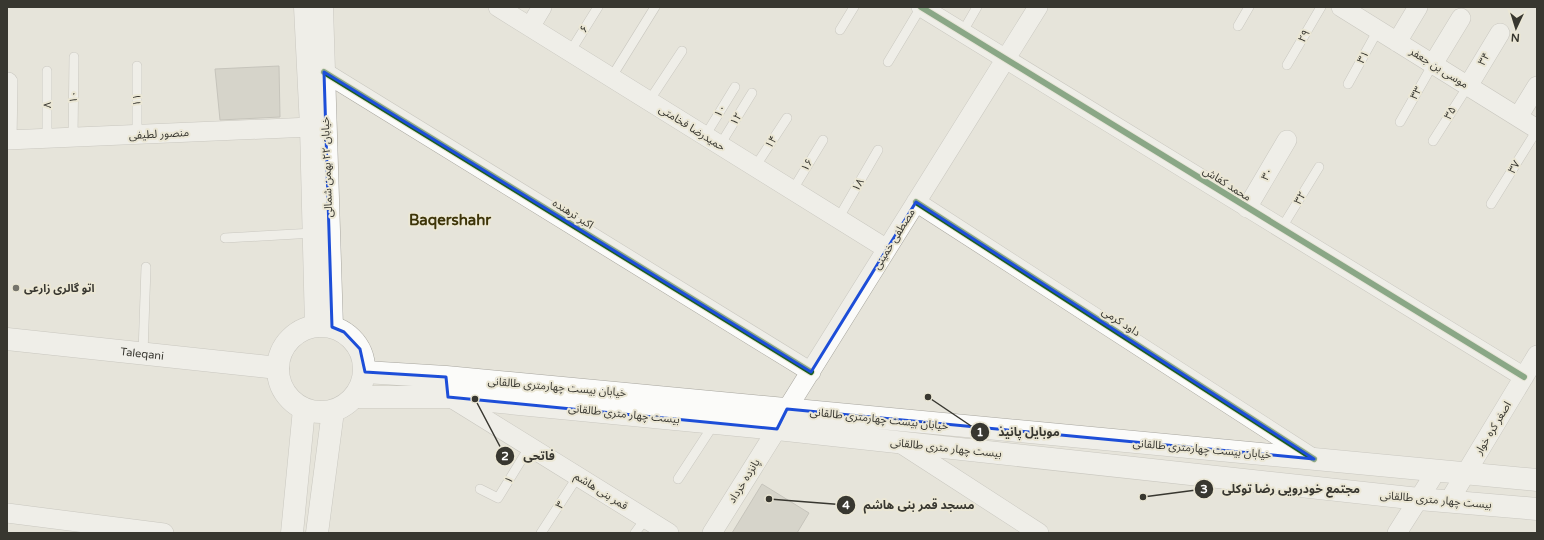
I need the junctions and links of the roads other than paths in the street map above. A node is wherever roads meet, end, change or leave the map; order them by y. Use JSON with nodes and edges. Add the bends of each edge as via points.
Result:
{"nodes":[{"id":1,"x":305,"y":7,"type":"edge"},
{"id":2,"x":322,"y":7,"type":"edge"},
{"id":3,"x":498,"y":7,"type":"edge"},
{"id":4,"x":542,"y":7,"type":"edge"},
{"id":5,"x":598,"y":7,"type":"edge"},
{"id":6,"x":655,"y":7,"type":"edge"},
{"id":7,"x":854,"y":7,"type":"edge"},
{"id":8,"x":921,"y":7,"type":"edge"},
{"id":9,"x":977,"y":7,"type":"edge"},
{"id":10,"x":1038,"y":7,"type":"edge"},
{"id":11,"x":1250,"y":7,"type":"edge"},
{"id":12,"x":1322,"y":7,"type":"edge"},
{"id":13,"x":1341,"y":7,"type":"edge"},
{"id":14,"x":1418,"y":7,"type":"edge"},
{"id":15,"x":1366,"y":13,"type":"edge"},
{"id":16,"x":1461,"y":18,"type":"dead end"},
{"id":17,"x":1238,"y":26,"type":"dead end"},
{"id":18,"x":530,"y":27,"type":"junction"},
{"id":19,"x":840,"y":30,"type":"dead end"},
{"id":20,"x":1378,"y":30,"type":"junction"},
{"id":21,"x":1500,"y":32,"type":"dead end"},
{"id":22,"x":962,"y":33,"type":"junction"},
{"id":23,"x":1397,"y":42,"type":"junction"},
{"id":24,"x":682,"y":51,"type":"dead end"},
{"id":25,"x":570,"y":52,"type":"junction"},
{"id":26,"x":74,"y":57,"type":"dead end"},
{"id":27,"x":1006,"y":60,"type":"junction"},
{"id":28,"x":888,"y":62,"type":"dead end"},
{"id":29,"x":1433,"y":64,"type":"junction"},
{"id":30,"x":1287,"y":65,"type":"dead end"},
{"id":31,"x":137,"y":66,"type":"dead end"},
{"id":32,"x":47,"y":71,"type":"dead end"},
{"id":33,"x":324,"y":72,"type":"junction"},
{"id":34,"x":611,"y":78,"type":"junction"},
{"id":35,"x":8,"y":82,"type":"edge"},
{"id":36,"x":1348,"y":84,"type":"dead end"},
{"id":37,"x":1468,"y":86,"type":"junction"},
{"id":38,"x":1537,"y":86,"type":"edge"},
{"id":39,"x":735,"y":87,"type":"dead end"},
{"id":40,"x":752,"y":93,"type":"dead end"},
{"id":41,"x":649,"y":101,"type":"junction"},
{"id":42,"x":1518,"y":117,"type":"junction"},
{"id":43,"x":787,"y":118,"type":"dead end"},
{"id":44,"x":1400,"y":122,"type":"dead end"},
{"id":45,"x":311,"y":127,"type":"junction"},
{"id":46,"x":1537,"y":129,"type":"edge"},
{"id":47,"x":137,"y":135,"type":"junction"},
{"id":48,"x":73,"y":138,"type":"junction"},
{"id":49,"x":47,"y":139,"type":"junction"},
{"id":50,"x":7,"y":140,"type":"edge"},
{"id":51,"x":823,"y":140,"type":"dead end"},
{"id":52,"x":1287,"y":140,"type":"dead end"},
{"id":53,"x":712,"y":141,"type":"junction"},
{"id":54,"x":1433,"y":141,"type":"dead end"},
{"id":55,"x":878,"y":150,"type":"dead end"},
{"id":56,"x":754,"y":167,"type":"junction"},
{"id":57,"x":1319,"y":167,"type":"dead end"},
{"id":58,"x":792,"y":191,"type":"junction"},
{"id":59,"x":916,"y":202,"type":"junction"},
{"id":60,"x":1491,"y":204,"type":"dead end"},
{"id":61,"x":1247,"y":208,"type":"junction"},
{"id":62,"x":838,"y":219,"type":"junction"},
{"id":63,"x":1281,"y":229,"type":"junction"},
{"id":64,"x":314,"y":233,"type":"junction"},
{"id":65,"x":225,"y":238,"type":"dead end"},
{"id":66,"x":887,"y":249,"type":"junction"},
{"id":67,"x":146,"y":267,"type":"dead end"},
{"id":68,"x":324,"y":326,"type":"junction"},
{"id":69,"x":7,"y":339,"type":"edge"},
{"id":70,"x":143,"y":354,"type":"junction"},
{"id":71,"x":1537,"y":355,"type":"edge"},
{"id":72,"x":278,"y":368,"type":"junction"},
{"id":73,"x":365,"y":372,"type":"junction"},
{"id":74,"x":811,"y":372,"type":"junction"},
{"id":75,"x":1524,"y":377,"type":"junction"},
{"id":76,"x":447,"y":387,"type":"junction"},
{"id":77,"x":355,"y":397,"type":"junction"},
{"id":78,"x":304,"y":409,"type":"junction"},
{"id":79,"x":787,"y":410,"type":"junction"},
{"id":80,"x":333,"y":411,"type":"junction"},
{"id":81,"x":714,"y":423,"type":"junction"},
{"id":82,"x":777,"y":429,"type":"junction"},
{"id":83,"x":900,"y":443,"type":"junction"},
{"id":84,"x":530,"y":446,"type":"junction"},
{"id":85,"x":1314,"y":459,"type":"junction"},
{"id":86,"x":1437,"y":470,"type":"junction"},
{"id":87,"x":1465,"y":473,"type":"junction"},
{"id":88,"x":578,"y":476,"type":"junction"},
{"id":89,"x":678,"y":479,"type":"dead end"},
{"id":90,"x":1537,"y":480,"type":"edge"},
{"id":91,"x":480,"y":489,"type":"dead end"},
{"id":92,"x":1419,"y":499,"type":"junction"},
{"id":93,"x":1449,"y":501,"type":"junction"},
{"id":94,"x":1537,"y":509,"type":"edge"},
{"id":95,"x":7,"y":513,"type":"edge"},
{"id":96,"x":640,"y":526,"type":"edge"},
{"id":97,"x":1028,"y":530,"type":"edge"},
{"id":98,"x":1399,"y":532,"type":"edge"},
{"id":99,"x":164,"y":533,"type":"edge"},
{"id":100,"x":292,"y":533,"type":"edge"},
{"id":101,"x":317,"y":533,"type":"edge"},
{"id":102,"x":541,"y":533,"type":"edge"},
{"id":103,"x":669,"y":533,"type":"edge"},
{"id":104,"x":712,"y":533,"type":"edge"}],
"edges":[{"from":1,"to":45,"type":"main road","name":"خیابان ۲۲ بهمن شمالی"},
{"from":2,"to":33,"type":"main road","name":"خیابان ۲۲ بهمن شمالی"},
{"from":3,"to":18,"type":"street","name":"حمیدرضا فخامتی"},
{"from":4,"to":18,"type":"street"},
{"from":5,"to":25,"type":"lane","name":"۶"},
{"from":6,"to":34,"type":"lane"},
{"from":7,"to":19,"type":"lane"},
{"from":8,"to":22,"type":"street","name":"محمد کفاش"},
{"from":8,"to":28,"type":"lane"},
{"from":9,"to":22,"type":"lane"},
{"from":10,"to":27,"type":"street","name":"مصطفی خمینی"},
{"from":11,"to":17,"type":"lane"},
{"from":12,"to":30,"type":"lane","name":"۲۹"},
{"from":13,"to":15,"type":"street","name":"موسی بن جعفر"},
{"from":14,"to":23,"type":"street"},
{"from":15,"to":20,"type":"street","name":"موسی بن جعفر"},
{"from":16,"to":29,"type":"street"},
{"from":18,"to":25,"type":"street","name":"حمیدرضا فخامتی"},
{"from":20,"to":23,"type":"street","name":"موسی بن جعفر"},
{"from":20,"to":36,"type":"lane","name":"۳۱"},
{"from":21,"to":37,"type":"street","name":"۳۴"},
{"from":22,"to":27,"type":"street","name":"محمد کفاش"},
{"from":23,"to":29,"type":"street","name":"موسی بن جعفر"},
{"from":24,"to":41,"type":"lane"},
{"from":25,"to":34,"type":"street","name":"حمیدرضا فخامتی"},
{"from":26,"to":48,"type":"lane","name":"۱۰"},
{"from":27,"to":59,"type":"street","name":"مصطفی خمینی"},
{"from":27,"to":61,"type":"street","name":"محمد کفاش"},
{"from":29,"to":37,"type":"street","name":"موسی بن جعفر"},
{"from":29,"to":44,"type":"lane","name":"۳۳"},
{"from":31,"to":47,"type":"lane","name":"۱۱"},
{"from":32,"to":49,"type":"lane","name":"۸"},
{"from":33,"to":68,"type":"main road","name":"خیابان ۲۲ بهمن شمالی"},
{"from":33,"to":74,"type":"street","name":"اکبر ترهنده"},
{"from":34,"to":41,"type":"street","name":"حمیدرضا فخامتی"},
{"from":35,"to":50,"type":"street"},
{"from":37,"to":42,"type":"street","name":"موسی بن جعفر"},
{"from":37,"to":54,"type":"lane","name":"۳۵"},
{"from":38,"to":42,"type":"street"},
{"from":39,"to":53,"type":"lane","name":"۱۰"},
{"from":40,"to":53,"type":"lane","name":"۱۲"},
{"from":41,"to":53,"type":"street","name":"حمیدرضا فخامتی"},
{"from":42,"to":46,"type":"street","name":"موسی بن جعفر"},
{"from":43,"to":56,"type":"lane","name":"۱۴"},
{"from":45,"to":47,"type":"street","name":"منصور لطیفی"},
{"from":45,"to":64,"type":"main road","name":"خیابان ۲۲ بهمن شمالی"},
{"from":46,"to":60,"type":"lane","name":"۳۷"},
{"from":47,"to":48,"type":"street","name":"منصور لطیفی"},
{"from":48,"to":49,"type":"street","name":"منصور لطیفی"},
{"from":49,"to":50,"type":"street","name":"منصور لطیفی"},
{"from":51,"to":58,"type":"lane","name":"۱۶"},
{"from":52,"to":61,"type":"street","name":"۳۰"},
{"from":53,"to":56,"type":"street","name":"حمیدرضا فخامتی"},
{"from":55,"to":62,"type":"lane","name":"۱۸"},
{"from":56,"to":58,"type":"street","name":"حمیدرضا فخامتی"},
{"from":57,"to":63,"type":"lane","name":"۳۲"},
{"from":58,"to":62,"type":"street","name":"حمیدرضا فخامتی"},
{"from":59,"to":66,"type":"street","name":"مصطفی خمینی"},
{"from":59,"to":85,"type":"street","name":"داود کرمی"},
{"from":61,"to":63,"type":"street","name":"محمد کفاش"},
{"from":62,"to":66,"type":"street","name":"حمیدرضا فخامتی"},
{"from":63,"to":75,"type":"street","name":"محمد کفاش"},
{"from":64,"to":65,"type":"lane"},
{"from":64,"to":68,"type":"main road","name":"خیابان ۲۲ بهمن شمالی"},
{"from":66,"to":74,"type":"street","name":"مصطفی خمینی"},
{"from":67,"to":70,"type":"lane"},
{"from":68,"to":72,"type":"main road","via":[[304,329],[285,344]]},
{"from":68,"to":73,"type":"main road","via":[[348,335],[360,349]]},
{"from":69,"to":70,"type":"main road","name":"Taleqani"},
{"from":70,"to":72,"type":"main road","name":"Taleqani"},
{"from":71,"to":75,"type":"street","name":"اصغر کره خوار"},
{"from":72,"to":78,"type":"main road","via":[[284,392]]},
{"from":73,"to":76,"type":"main road","name":"خیابان بیست چهارمتری طالقانی"},
{"from":73,"to":77,"type":"main road","via":[[362,385]]},
{"from":74,"to":79,"type":"street","name":"مصطفی خمینی"},
{"from":75,"to":87,"type":"street","name":"اصغر کره خوار"},
{"from":76,"to":77,"type":"main road","name":"بیست چهار متری طالقانی"},
{"from":76,"to":79,"type":"main road","name":"خیابان بیست چهارمتری طالقانی"},
{"from":76,"to":81,"type":"main road","name":"بیست چهار متری طالقانی"},
{"from":76,"to":84,"type":"street","name":"قمر بنی هاشم"},
{"from":77,"to":80,"type":"main road","via":[[345,406]]},
{"from":78,"to":80,"type":"main road","via":[[318,412]]},
{"from":78,"to":100,"type":"main road"},
{"from":79,"to":82,"type":"main road"},
{"from":79,"to":85,"type":"main road","name":"خیابان بیست چهارمتری طالقانی"},
{"from":80,"to":101,"type":"main road"},
{"from":81,"to":82,"type":"main road","name":"بیست چهار متری طالقانی"},
{"from":81,"to":89,"type":"lane"},
{"from":82,"to":83,"type":"main road","name":"بیست چهار متری طالقانی"},
{"from":82,"to":104,"type":"street","name":"پانزده خرداد"},
{"from":83,"to":92,"type":"main road","name":"بیست چهار متری طالقانی"},
{"from":83,"to":97,"type":"street"},
{"from":84,"to":88,"type":"street","name":"قمر بنی هاشم"},
{"from":84,"to":91,"type":"lane","name":"۱","via":[[498,498]]},
{"from":85,"to":86,"type":"main road","name":"خیابان بیست چهارمتری طالقانی"},
{"from":86,"to":87,"type":"main road","name":"خیابان بیست چهارمتری طالقانی"},
{"from":86,"to":92,"type":"street"},
{"from":87,"to":90,"type":"main road","name":"خیابان بیست چهارمتری طالقانی"},
{"from":87,"to":93,"type":"street","name":"اصغر کره خوار"},
{"from":88,"to":96,"type":"street","name":"قمر بنی هاشم"},
{"from":88,"to":102,"type":"lane","name":"۳"},
{"from":92,"to":93,"type":"main road","name":"بیست چهار متری طالقانی"},
{"from":92,"to":98,"type":"street"},
{"from":93,"to":94,"type":"main road","name":"بیست چهار متری طالقانی"},
{"from":95,"to":99,"type":"street"},
{"from":96,"to":103,"type":"street","name":"قمر بنی هاشم"}]}
